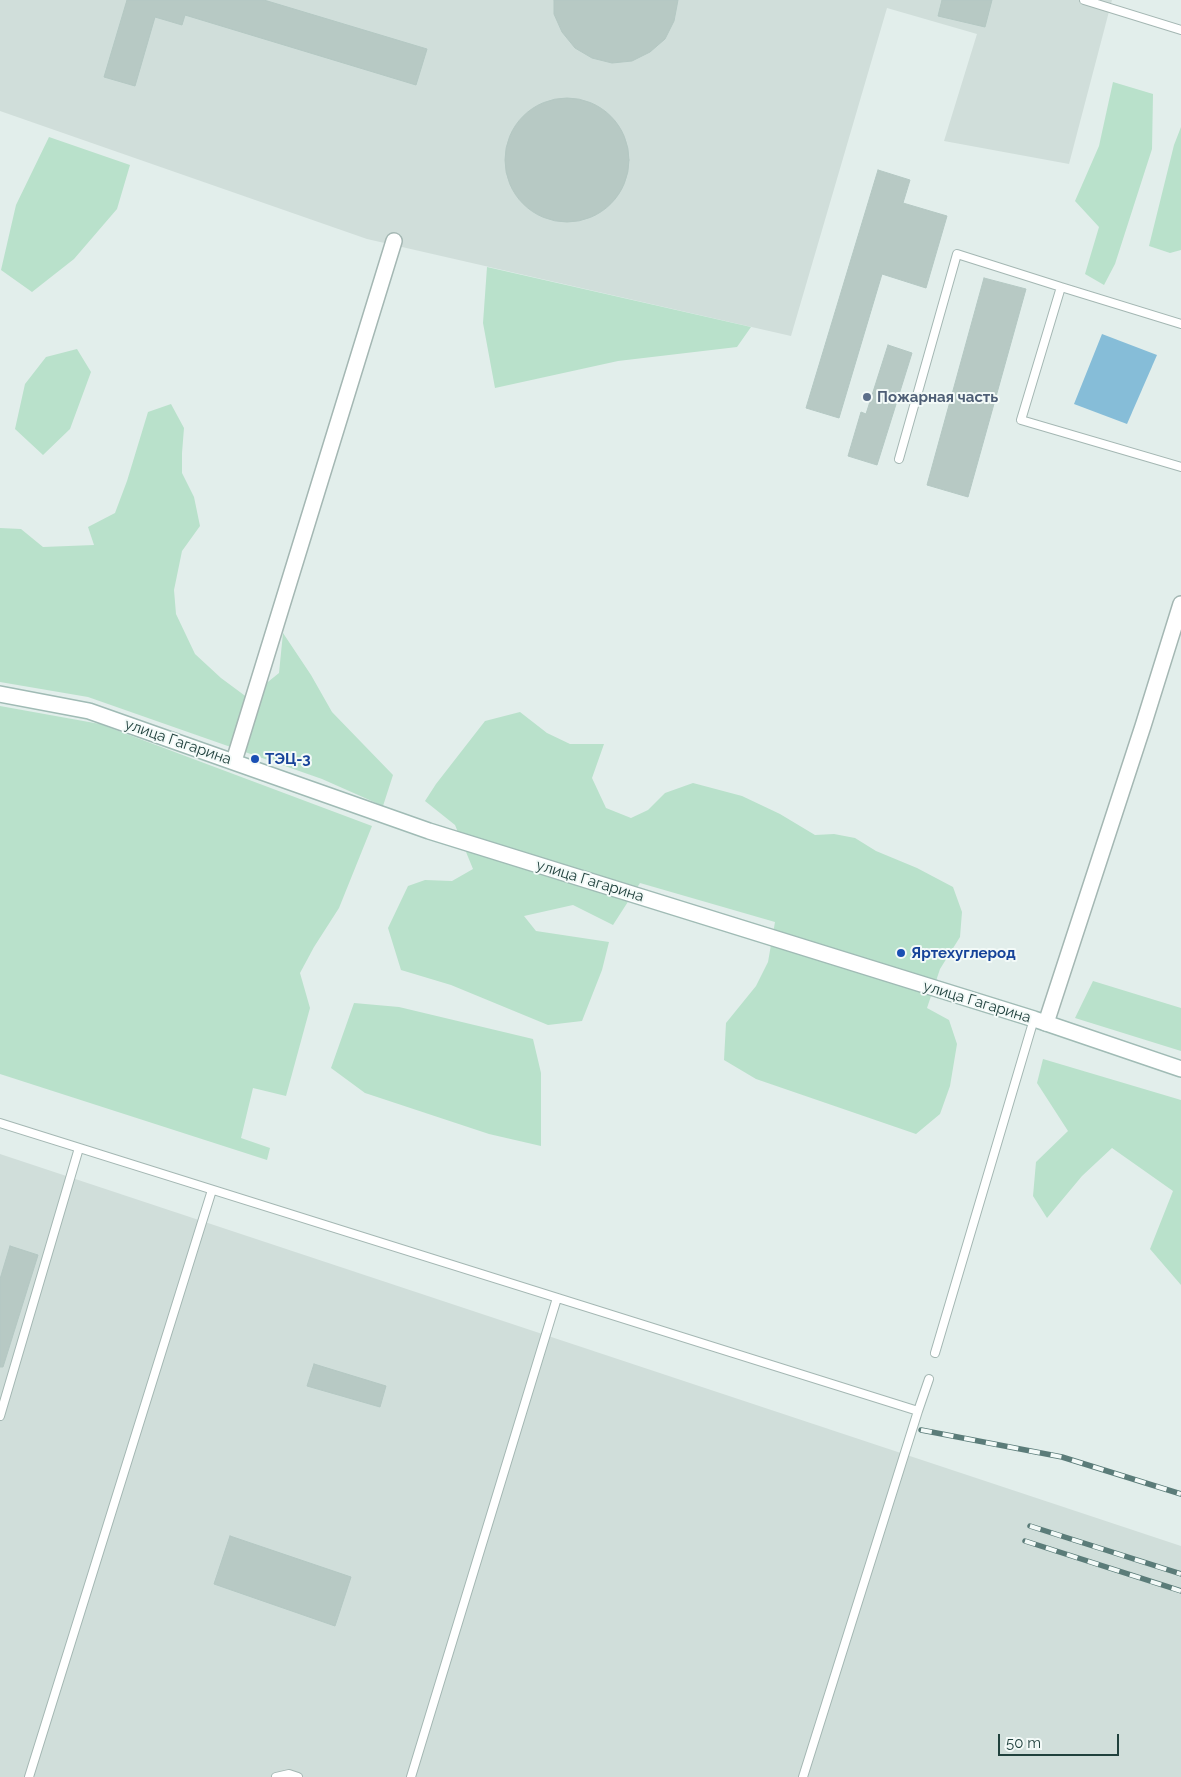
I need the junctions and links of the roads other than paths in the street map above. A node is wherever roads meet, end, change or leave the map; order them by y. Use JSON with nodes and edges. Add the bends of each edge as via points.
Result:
{"nodes":[{"id":1,"x":1084,"y":0,"type":"edge"},
{"id":2,"x":1181,"y":30,"type":"edge"},
{"id":3,"x":394,"y":241,"type":"dead end"},
{"id":4,"x":1061,"y":287,"type":"junction"},
{"id":5,"x":1181,"y":324,"type":"edge"},
{"id":6,"x":899,"y":459,"type":"dead end"},
{"id":7,"x":1181,"y":467,"type":"edge"},
{"id":8,"x":1181,"y":604,"type":"edge"},
{"id":9,"x":0,"y":694,"type":"edge"},
{"id":10,"x":234,"y":761,"type":"junction"},
{"id":11,"x":1040,"y":1021,"type":"junction"},
{"id":12,"x":1181,"y":1069,"type":"edge"},
{"id":13,"x":0,"y":1123,"type":"edge"},
{"id":14,"x":79,"y":1148,"type":"junction"},
{"id":15,"x":212,"y":1190,"type":"junction"},
{"id":16,"x":557,"y":1298,"type":"junction"},
{"id":17,"x":935,"y":1353,"type":"dead end"},
{"id":18,"x":929,"y":1379,"type":"dead end"},
{"id":19,"x":918,"y":1411,"type":"junction"},
{"id":20,"x":0,"y":1416,"type":"edge"},
{"id":21,"x":29,"y":1777,"type":"edge"},
{"id":22,"x":276,"y":1777,"type":"edge"},
{"id":23,"x":298,"y":1777,"type":"edge"},
{"id":24,"x":411,"y":1777,"type":"edge"},
{"id":25,"x":803,"y":1777,"type":"edge"}],
"edges":[{"from":1,"to":2,"type":"lane"},
{"from":3,"to":10,"type":"main road"},
{"from":4,"to":5,"type":"lane"},
{"from":4,"to":6,"type":"lane","via":[[957,254]]},
{"from":4,"to":7,"type":"lane","via":[[1021,420]]},
{"from":8,"to":11,"type":"main road","via":[[1137,745]]},
{"from":9,"to":10,"type":"main road","name":"улица Гагарина","via":[[89,711]]},
{"from":10,"to":11,"type":"main road","name":"улица Гагарина","via":[[429,831]]},
{"from":11,"to":12,"type":"main road","name":"улица Гагарина"},
{"from":11,"to":17,"type":"lane"},
{"from":13,"to":14,"type":"lane"},
{"from":14,"to":15,"type":"lane"},
{"from":14,"to":20,"type":"lane"},
{"from":15,"to":16,"type":"lane"},
{"from":15,"to":21,"type":"lane"},
{"from":16,"to":19,"type":"lane"},
{"from":16,"to":24,"type":"lane"},
{"from":18,"to":19,"type":"lane"},
{"from":19,"to":25,"type":"lane"},
{"from":22,"to":23,"type":"lane","via":[[289,1774]]}]}
